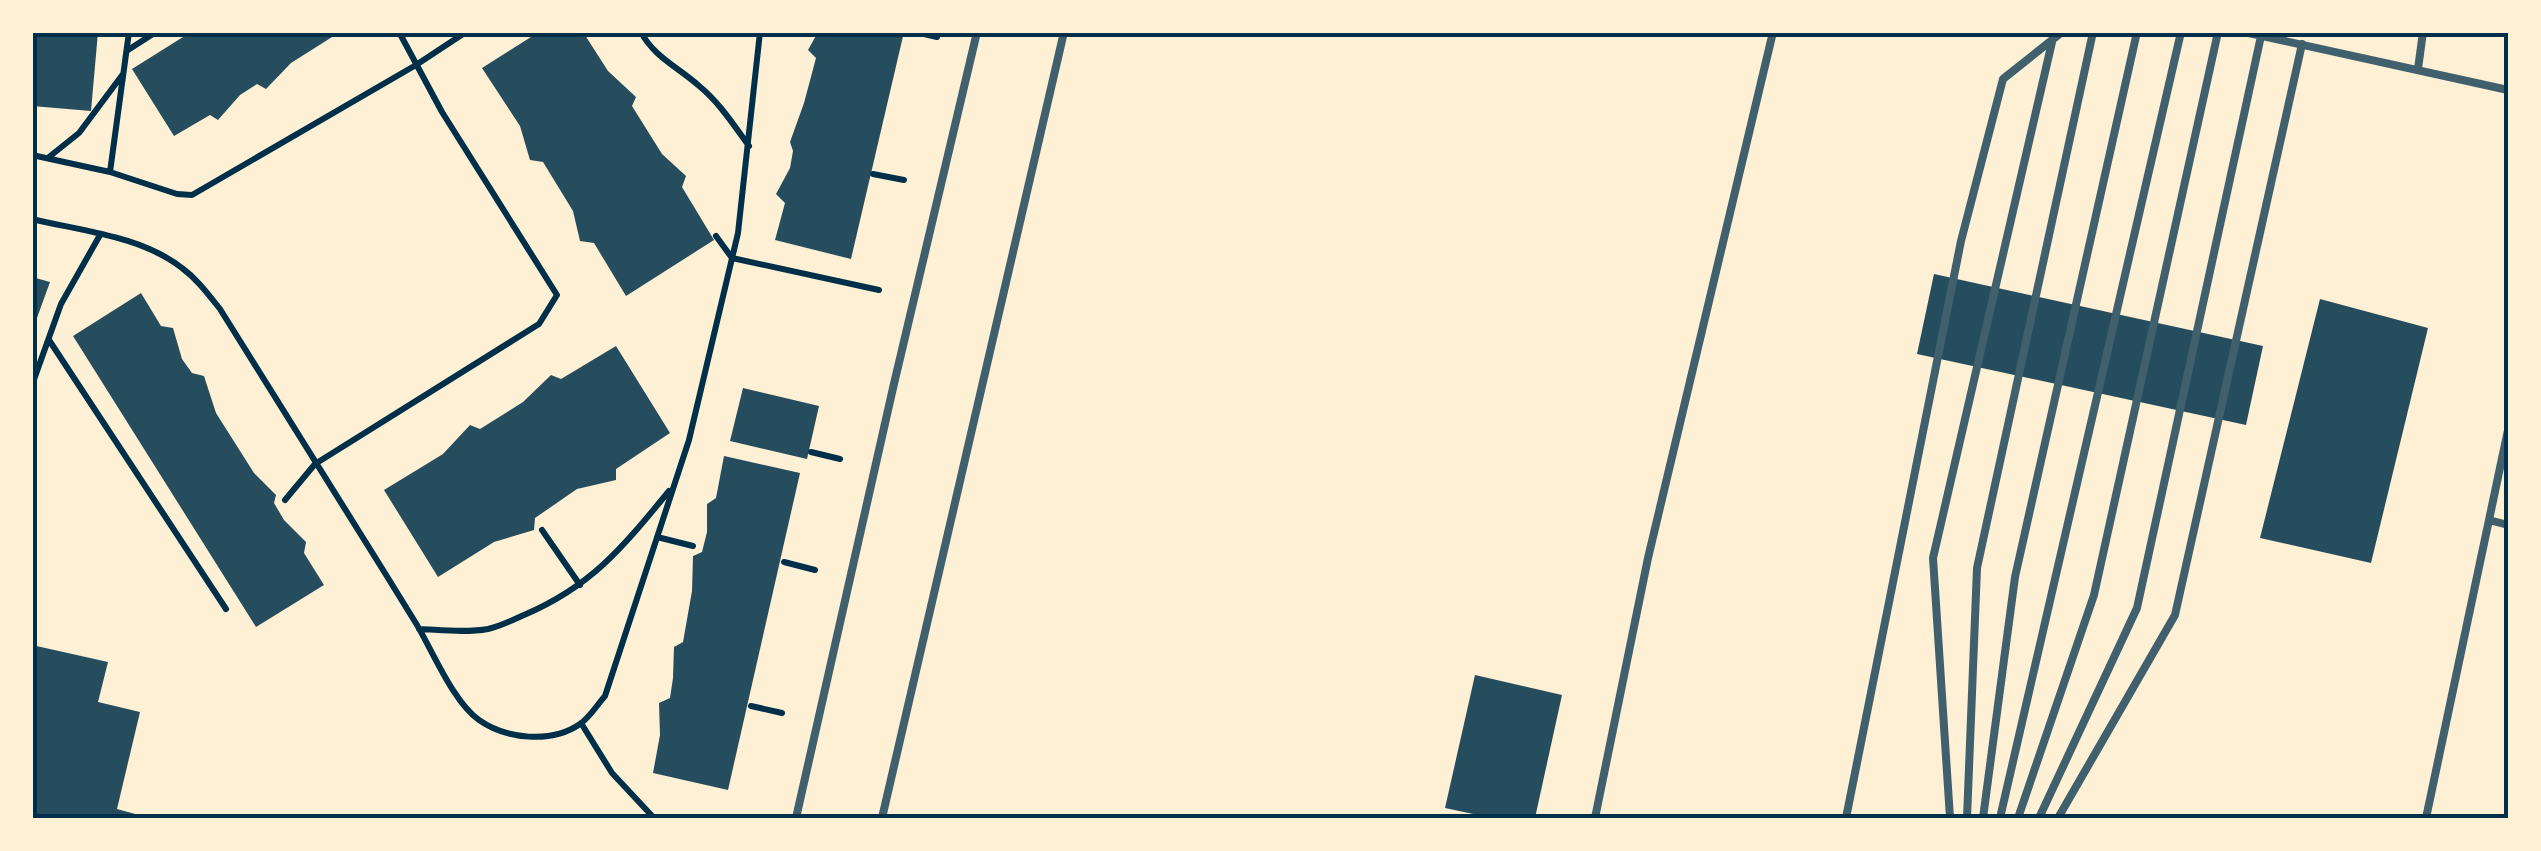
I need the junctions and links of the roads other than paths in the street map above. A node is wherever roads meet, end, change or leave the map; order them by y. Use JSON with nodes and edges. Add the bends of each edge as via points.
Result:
{"nodes":[{"id":1,"x":977,"y":32,"type":"edge"},
{"id":2,"x":1064,"y":32,"type":"edge"},
{"id":3,"x":1772,"y":32,"type":"edge"},
{"id":4,"x":2062,"y":32,"type":"edge"},
{"id":5,"x":2093,"y":32,"type":"edge"},
{"id":6,"x":2137,"y":32,"type":"edge"},
{"id":7,"x":2180,"y":32,"type":"edge"},
{"id":8,"x":2218,"y":32,"type":"edge"},
{"id":9,"x":2244,"y":32,"type":"edge"},
{"id":10,"x":2423,"y":32,"type":"edge"},
{"id":11,"x":2261,"y":36,"type":"junction"},
{"id":12,"x":2052,"y":41,"type":"junction"},
{"id":13,"x":2302,"y":44,"type":"junction"},
{"id":14,"x":2418,"y":69,"type":"junction"},
{"id":15,"x":2508,"y":90,"type":"edge"},
{"id":16,"x":2508,"y":430,"type":"edge"},
{"id":17,"x":2490,"y":520,"type":"junction"},
{"id":18,"x":2508,"y":525,"type":"edge"},
{"id":19,"x":796,"y":818,"type":"edge"},
{"id":20,"x":882,"y":818,"type":"edge"},
{"id":21,"x":1595,"y":818,"type":"edge"},
{"id":22,"x":1846,"y":818,"type":"edge"},
{"id":23,"x":1950,"y":818,"type":"edge"},
{"id":24,"x":1968,"y":818,"type":"edge"},
{"id":25,"x":1983,"y":818,"type":"edge"},
{"id":26,"x":2000,"y":818,"type":"edge"},
{"id":27,"x":2018,"y":818,"type":"edge"},
{"id":28,"x":2039,"y":818,"type":"edge"},
{"id":29,"x":2058,"y":818,"type":"edge"},
{"id":30,"x":2426,"y":818,"type":"edge"}],
"edges":[{"from":1,"to":19,"type":"lane"},
{"from":2,"to":20,"type":"lane"},
{"from":3,"to":21,"type":"lane","via":[[1648,558]]},
{"from":4,"to":12,"type":"lane"},
{"from":5,"to":24,"type":"lane","via":[[1977,568]]},
{"from":6,"to":25,"type":"lane","via":[[2015,577]]},
{"from":7,"to":26,"type":"lane"},
{"from":8,"to":27,"type":"lane","via":[[2094,595]]},
{"from":9,"to":11,"type":"lane"},
{"from":10,"to":14,"type":"lane"},
{"from":11,"to":13,"type":"lane"},
{"from":11,"to":28,"type":"lane","via":[[2138,608]]},
{"from":12,"to":22,"type":"lane","via":[[2003,79],[1961,241]]},
{"from":12,"to":23,"type":"lane","via":[[1934,558]]},
{"from":13,"to":14,"type":"lane"},
{"from":13,"to":29,"type":"lane","via":[[2175,615]]},
{"from":14,"to":15,"type":"lane"},
{"from":16,"to":17,"type":"lane"},
{"from":17,"to":18,"type":"lane"},
{"from":17,"to":30,"type":"lane"}]}
